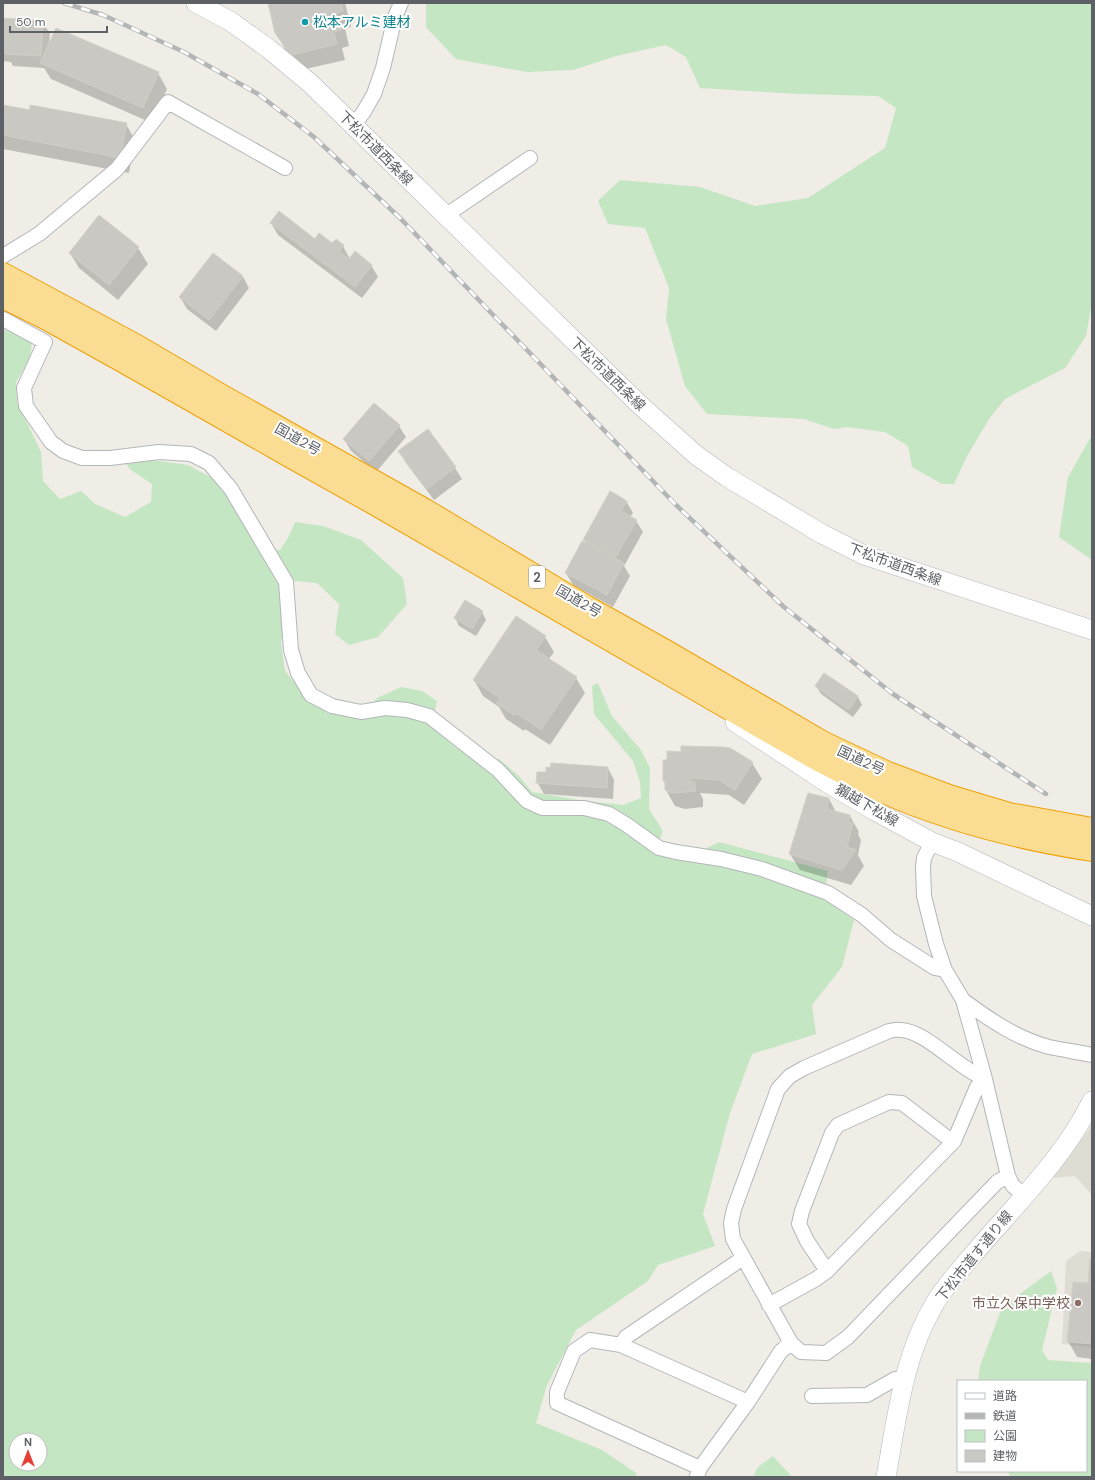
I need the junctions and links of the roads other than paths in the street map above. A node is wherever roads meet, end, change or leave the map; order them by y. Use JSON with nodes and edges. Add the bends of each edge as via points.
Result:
{"nodes":[{"id":1,"x":196,"y":3,"type":"edge"},
{"id":2,"x":400,"y":3,"type":"edge"},
{"id":3,"x":353,"y":125,"type":"junction"},
{"id":4,"x":530,"y":158,"type":"dead end"},
{"id":5,"x":285,"y":168,"type":"dead end"},
{"id":6,"x":445,"y":216,"type":"junction"},
{"id":7,"x":3,"y":256,"type":"edge"},
{"id":8,"x":3,"y":274,"type":"edge"},
{"id":9,"x":3,"y":297,"type":"edge"},
{"id":10,"x":3,"y":319,"type":"edge"},
{"id":11,"x":1092,"y":630,"type":"edge"},
{"id":12,"x":656,"y":668,"type":"junction"},
{"id":13,"x":1092,"y":829,"type":"edge"},
{"id":14,"x":932,"y":842,"type":"junction"},
{"id":15,"x":1092,"y":850,"type":"edge"},
{"id":16,"x":1092,"y":916,"type":"edge"},
{"id":17,"x":945,"y":970,"type":"junction"},
{"id":18,"x":963,"y":1000,"type":"junction"},
{"id":19,"x":1092,"y":1055,"type":"edge"},
{"id":20,"x":985,"y":1079,"type":"junction"},
{"id":21,"x":1092,"y":1101,"type":"edge"},
{"id":22,"x":954,"y":1141,"type":"junction"},
{"id":23,"x":1008,"y":1176,"type":"junction"},
{"id":24,"x":1024,"y":1195,"type":"junction"},
{"id":25,"x":743,"y":1258,"type":"junction"},
{"id":26,"x":827,"y":1271,"type":"junction"},
{"id":27,"x":769,"y":1305,"type":"junction"},
{"id":28,"x":791,"y":1343,"type":"junction"},
{"id":29,"x":621,"y":1345,"type":"junction"},
{"id":30,"x":904,"y":1379,"type":"junction"},
{"id":31,"x":812,"y":1396,"type":"dead end"},
{"id":32,"x":748,"y":1402,"type":"junction"},
{"id":33,"x":698,"y":1473,"type":"edge"},
{"id":34,"x":886,"y":1477,"type":"edge"}],
"edges":[{"from":1,"to":3,"type":"street","name":"下松市道西条線","via":[[230,21],[269,49],[311,84]]},
{"from":2,"to":3,"type":"street","via":[[374,94]]},
{"from":3,"to":6,"type":"street","name":"下松市道西条線"},
{"from":4,"to":6,"type":"street"},
{"from":5,"to":7,"type":"street","via":[[168,102],[117,169],[39,234]]},
{"from":6,"to":11,"type":"street","name":"下松市道西条線","via":[[640,406],[696,455],[727,477],[822,534],[864,555]]},
{"from":8,"to":13,"type":"highway","name":"国道2号","number":"2","via":[[137,346],[426,510],[587,607],[824,743],[888,773],[949,796],[1009,814]]},
{"from":9,"to":12,"type":"highway","name":"国道2号","number":"2","via":[[120,359]]},
{"from":10,"to":17,"type":"street","via":[[45,342],[24,388],[26,406],[51,442],[63,451],[82,458],[110,458],[159,452],[191,454],[209,463],[231,489],[286,582],[291,650],[298,673],[311,695],[332,706],[361,712],[385,708],[429,716],[498,770],[527,801],[542,808],[584,808],[609,814],[659,848],[762,869],[828,893],[862,914],[891,940],[935,968]]},
{"from":12,"to":14,"type":"street","name":"獺越下松線","via":[[823,780]]},
{"from":12,"to":15,"type":"highway","name":"国道2号","number":"2","via":[[813,758],[883,792],[939,814],[1001,832]]},
{"from":14,"to":16,"type":"street","name":"獺越下松線"},
{"from":14,"to":17,"type":"street","via":[[924,858],[924,896]]},
{"from":17,"to":18,"type":"street"},
{"from":18,"to":19,"type":"street","via":[[989,1020],[1020,1036],[1049,1046]]},
{"from":18,"to":20,"type":"street"},
{"from":20,"to":22,"type":"street","via":[[977,1087]]},
{"from":20,"to":23,"type":"street"},
{"from":20,"to":25,"type":"street","via":[[974,1075],[918,1034],[901,1030],[889,1031],[790,1076],[778,1089],[734,1208],[731,1223],[734,1239]]},
{"from":21,"to":24,"type":"street","name":"下松市道す通り線","via":[[1081,1123]]},
{"from":22,"to":26,"type":"street"},
{"from":22,"to":26,"type":"street","via":[[902,1103],[889,1102],[838,1125],[832,1133],[799,1224]]},
{"from":23,"to":24,"type":"street"},
{"from":23,"to":28,"type":"street","via":[[997,1182],[848,1337],[826,1354],[801,1352]]},
{"from":24,"to":30,"type":"street","name":"下松市道す通り線","via":[[935,1304],[913,1349]]},
{"from":25,"to":27,"type":"street"},
{"from":25,"to":29,"type":"street","via":[[626,1337]]},
{"from":26,"to":27,"type":"street","via":[[816,1280]]},
{"from":27,"to":28,"type":"street"},
{"from":28,"to":32,"type":"street","via":[[781,1351]]},
{"from":29,"to":32,"type":"street"},
{"from":29,"to":33,"type":"street","via":[[590,1340],[574,1351],[557,1392],[558,1403]]},
{"from":30,"to":31,"type":"street","via":[[895,1379],[867,1395]]},
{"from":30,"to":34,"type":"street","name":"下松市道す通り線"},
{"from":32,"to":33,"type":"street"}]}
